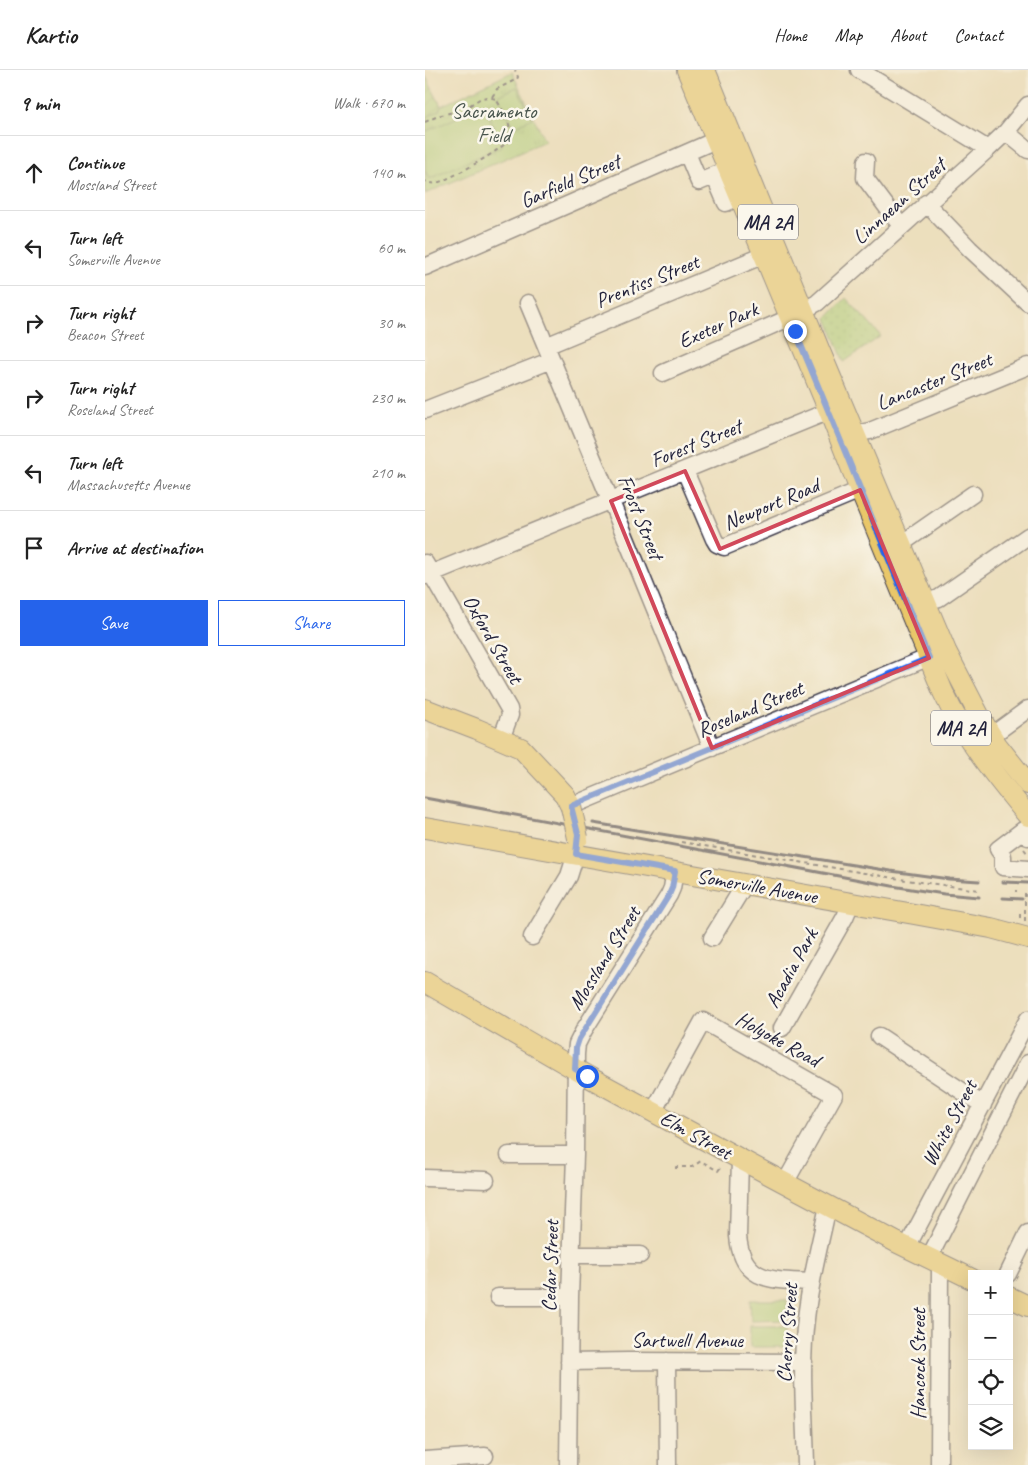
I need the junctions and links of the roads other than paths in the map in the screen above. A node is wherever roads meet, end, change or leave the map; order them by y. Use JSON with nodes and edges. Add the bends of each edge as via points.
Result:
{"nodes":[{"id":1,"x":687,"y":70,"type":"edge"},
{"id":2,"x":705,"y":70,"type":"edge"},
{"id":3,"x":859,"y":70,"type":"edge"},
{"id":4,"x":1028,"y":105,"type":"edge"},
{"id":5,"x":1006,"y":132,"type":"junction"},
{"id":6,"x":723,"y":137,"type":"junction"},
{"id":7,"x":988,"y":149,"type":"junction"},
{"id":8,"x":1028,"y":150,"type":"edge"},
{"id":9,"x":687,"y":153,"type":"junction"},
{"id":10,"x":866,"y":161,"type":"dead end"},
{"id":11,"x":721,"y":172,"type":"junction"},
{"id":12,"x":926,"y":204,"type":"junction"},
{"id":13,"x":901,"y":226,"type":"junction"},
{"id":14,"x":764,"y":256,"type":"junction"},
{"id":15,"x":425,"y":267,"type":"edge"},
{"id":16,"x":528,"y":303,"type":"dead end"},
{"id":17,"x":1028,"y":303,"type":"edge"},
{"id":18,"x":797,"y":314,"type":"junction"},
{"id":19,"x":549,"y":353,"type":"junction"},
{"id":20,"x":1028,"y":366,"type":"edge"},
{"id":21,"x":663,"y":373,"type":"dead end"},
{"id":22,"x":836,"y":408,"type":"junction"},
{"id":23,"x":425,"y":410,"type":"edge"},
{"id":24,"x":855,"y":434,"type":"junction"},
{"id":25,"x":685,"y":471,"type":"junction"},
{"id":26,"x":860,"y":490,"type":"junction"},
{"id":27,"x":973,"y":494,"type":"dead end"},
{"id":28,"x":611,"y":501,"type":"junction"},
{"id":29,"x":1028,"y":536,"type":"edge"},
{"id":30,"x":901,"y":544,"type":"junction"},
{"id":31,"x":427,"y":571,"type":"edge"},
{"id":32,"x":925,"y":602,"type":"junction"},
{"id":33,"x":937,"y":654,"type":"junction"},
{"id":34,"x":425,"y":709,"type":"edge"},
{"id":35,"x":1019,"y":710,"type":"edge"},
{"id":36,"x":991,"y":736,"type":"junction"},
{"id":37,"x":501,"y":739,"type":"junction"},
{"id":38,"x":712,"y":748,"type":"junction"},
{"id":39,"x":1028,"y":784,"type":"edge"},
{"id":40,"x":571,"y":806,"type":"junction"},
{"id":41,"x":1028,"y":816,"type":"edge"},
{"id":42,"x":425,"y":828,"type":"edge"},
{"id":43,"x":1028,"y":836,"type":"edge"},
{"id":44,"x":577,"y":846,"type":"junction"},
{"id":45,"x":1028,"y":869,"type":"edge"},
{"id":46,"x":675,"y":871,"type":"junction"},
{"id":47,"x":745,"y":884,"type":"junction"},
{"id":48,"x":851,"y":902,"type":"junction"},
{"id":49,"x":1027,"y":930,"type":"edge"},
{"id":50,"x":532,"y":937,"type":"dead end"},
{"id":51,"x":712,"y":938,"type":"dead end"},
{"id":52,"x":425,"y":982,"type":"edge"},
{"id":53,"x":1028,"y":1019,"type":"edge"},
{"id":54,"x":782,"y":1028,"type":"dead end"},
{"id":55,"x":879,"y":1036,"type":"dead end"},
{"id":56,"x":1020,"y":1042,"type":"edge"},
{"id":57,"x":1028,"y":1063,"type":"edge"},
{"id":58,"x":575,"y":1069,"type":"junction"},
{"id":59,"x":983,"y":1105,"type":"junction"},
{"id":60,"x":653,"y":1112,"type":"junction"},
{"id":61,"x":575,"y":1155,"type":"junction"},
{"id":62,"x":509,"y":1156,"type":"dead end"},
{"id":63,"x":731,"y":1162,"type":"junction"},
{"id":64,"x":425,"y":1178,"type":"edge"},
{"id":65,"x":486,"y":1180,"type":"dead end"},
{"id":66,"x":785,"y":1183,"type":"junction"},
{"id":67,"x":829,"y":1206,"type":"junction"},
{"id":68,"x":1028,"y":1233,"type":"edge"},
{"id":69,"x":907,"y":1248,"type":"junction"},
{"id":70,"x":572,"y":1255,"type":"junction"},
{"id":71,"x":640,"y":1255,"type":"dead end"},
{"id":72,"x":935,"y":1261,"type":"junction"},
{"id":73,"x":1010,"y":1268,"type":"edge"},
{"id":74,"x":968,"y":1277,"type":"edge"},
{"id":75,"x":811,"y":1282,"type":"junction"},
{"id":76,"x":498,"y":1297,"type":"dead end"},
{"id":77,"x":570,"y":1297,"type":"junction"},
{"id":78,"x":1013,"y":1299,"type":"edge"},
{"id":79,"x":1028,"y":1306,"type":"edge"},
{"id":80,"x":667,"y":1361,"type":"junction"},
{"id":81,"x":569,"y":1362,"type":"junction"},
{"id":82,"x":804,"y":1362,"type":"junction"},
{"id":83,"x":485,"y":1456,"type":"dead end"},
{"id":84,"x":425,"y":1460,"type":"edge"},
{"id":85,"x":568,"y":1465,"type":"edge"},
{"id":86,"x":669,"y":1465,"type":"edge"},
{"id":87,"x":806,"y":1465,"type":"edge"},
{"id":88,"x":939,"y":1465,"type":"edge"}],
"edges":[{"from":1,"to":6,"type":"main road","number":"MA 2A"},
{"from":2,"to":6,"type":"main road","number":"MA 2A"},
{"from":3,"to":7,"type":"street"},
{"from":4,"to":5,"type":"street","name":"Linnaean Street"},
{"from":5,"to":7,"type":"street","name":"Linnaean Street"},
{"from":5,"to":8,"type":"street"},
{"from":6,"to":9,"type":"street","name":"Garfield Street"},
{"from":6,"to":11,"type":"main road","number":"MA 2A"},
{"from":6,"to":18,"type":"main road","number":"MA 2A"},
{"from":7,"to":12,"type":"street","name":"Linnaean Street"},
{"from":9,"to":11,"type":"street","via":[[699,182]]},
{"from":9,"to":15,"type":"street","name":"Garfield Street"},
{"from":10,"to":13,"type":"street","via":[[865,178]]},
{"from":11,"to":14,"type":"main road","number":"MA 2A","via":[[739,197]]},
{"from":12,"to":13,"type":"street","name":"Linnaean Street"},
{"from":12,"to":17,"type":"street"},
{"from":13,"to":18,"type":"street","name":"Linnaean Street","via":[[824,298]]},
{"from":14,"to":18,"type":"main road","number":"MA 2A"},
{"from":14,"to":19,"type":"street","name":"Prentiss Street"},
{"from":16,"to":19,"type":"street","name":"Frost Street"},
{"from":18,"to":21,"type":"street","name":"Exeter Park"},
{"from":18,"to":22,"type":"main road","number":"MA 2A"},
{"from":19,"to":23,"type":"street","name":"Prentiss Street"},
{"from":19,"to":28,"type":"street","name":"Frost Street"},
{"from":20,"to":24,"type":"street","name":"Lancaster Street","via":[[870,431]]},
{"from":22,"to":24,"type":"main road","number":"MA 2A"},
{"from":22,"to":25,"type":"street","name":"Forest Street"},
{"from":22,"to":26,"type":"main road","number":"MA 2A"},
{"from":24,"to":30,"type":"main road","number":"MA 2A"},
{"from":25,"to":26,"type":"street","name":"Newport Road","via":[[712,535],[717,544],[724,547]]},
{"from":25,"to":28,"type":"street","name":"Forest Street"},
{"from":26,"to":33,"type":"main road","number":"MA 2A"},
{"from":27,"to":30,"type":"street"},
{"from":28,"to":31,"type":"street","name":"Forest Street"},
{"from":28,"to":38,"type":"street","name":"Frost Street"},
{"from":29,"to":32,"type":"street","via":[[939,598]]},
{"from":30,"to":32,"type":"main road","number":"MA 2A"},
{"from":31,"to":37,"type":"street","name":"Oxford Street","via":[[509,709],[510,715]]},
{"from":32,"to":33,"type":"main road","number":"MA 2A"},
{"from":33,"to":36,"type":"main road","number":"MA 2A"},
{"from":33,"to":38,"type":"street","name":"Roseland Street"},
{"from":33,"to":41,"type":"main road","number":"MA 2A","via":[[943,692],[960,726]]},
{"from":34,"to":37,"type":"main road"},
{"from":35,"to":36,"type":"street"},
{"from":36,"to":39,"type":"main road","number":"MA 2A"},
{"from":37,"to":40,"type":"main road","via":[[525,751]]},
{"from":38,"to":40,"type":"street","name":"Roseland Street"},
{"from":40,"to":44,"type":"main road","bridge":true},
{"from":42,"to":44,"type":"main road","name":"Somerville Avenue"},
{"from":43,"to":45,"type":"street","via":[[1023,830],[998,849],[1003,856],[1003,867]]},
{"from":44,"to":46,"type":"main road","name":"Somerville Avenue"},
{"from":44,"to":50,"type":"street","via":[[569,876]]},
{"from":46,"to":47,"type":"main road","name":"Somerville Avenue"},
{"from":46,"to":58,"type":"street","name":"Mossland Street","via":[[669,895],[579,1039]]},
{"from":47,"to":48,"type":"main road","name":"Somerville Avenue"},
{"from":47,"to":51,"type":"street"},
{"from":48,"to":49,"type":"main road","name":"Somerville Avenue","via":[[991,928]]},
{"from":48,"to":54,"type":"street","name":"Acadia Park"},
{"from":52,"to":58,"type":"main road","name":"Elm Street"},
{"from":53,"to":56,"type":"street","name":"White Street"},
{"from":55,"to":59,"type":"street"},
{"from":56,"to":59,"type":"street","name":"White Street"},
{"from":57,"to":72,"type":"street"},
{"from":58,"to":60,"type":"main road","name":"Elm Street"},
{"from":58,"to":61,"type":"street","name":"Cedar Street"},
{"from":59,"to":69,"type":"street","name":"White Street"},
{"from":60,"to":63,"type":"main road","name":"Elm Street"},
{"from":60,"to":66,"type":"street","name":"Holyoke Road","via":[[703,1021],[834,1095]]},
{"from":61,"to":62,"type":"street"},
{"from":61,"to":70,"type":"street","name":"Cedar Street"},
{"from":63,"to":66,"type":"main road","name":"Elm Street"},
{"from":63,"to":75,"type":"street","via":[[739,1248],[743,1259],[764,1278]]},
{"from":64,"to":65,"type":"street"},
{"from":66,"to":67,"type":"main road","name":"Elm Street"},
{"from":67,"to":69,"type":"main road","name":"Elm Street"},
{"from":67,"to":75,"type":"street","name":"Cherry Street"},
{"from":68,"to":73,"type":"street"},
{"from":69,"to":72,"type":"main road","name":"Elm Street"},
{"from":70,"to":71,"type":"street"},
{"from":70,"to":77,"type":"street","name":"Cedar Street"},
{"from":72,"to":74,"type":"main road","name":"Elm Street"},
{"from":72,"to":88,"type":"street","name":"Hancock Street"},
{"from":75,"to":82,"type":"street","name":"Cherry Street","via":[[805,1321]]},
{"from":76,"to":77,"type":"street"},
{"from":77,"to":81,"type":"street","name":"Cedar Street"},
{"from":78,"to":79,"type":"main road"},
{"from":80,"to":81,"type":"street","name":"Sartwell Avenue"},
{"from":80,"to":82,"type":"street","name":"Sartwell Avenue"},
{"from":80,"to":86,"type":"street"},
{"from":81,"to":85,"type":"street","name":"Cedar Street"},
{"from":82,"to":87,"type":"street","name":"Cherry Street"},
{"from":83,"to":84,"type":"street"}]}
